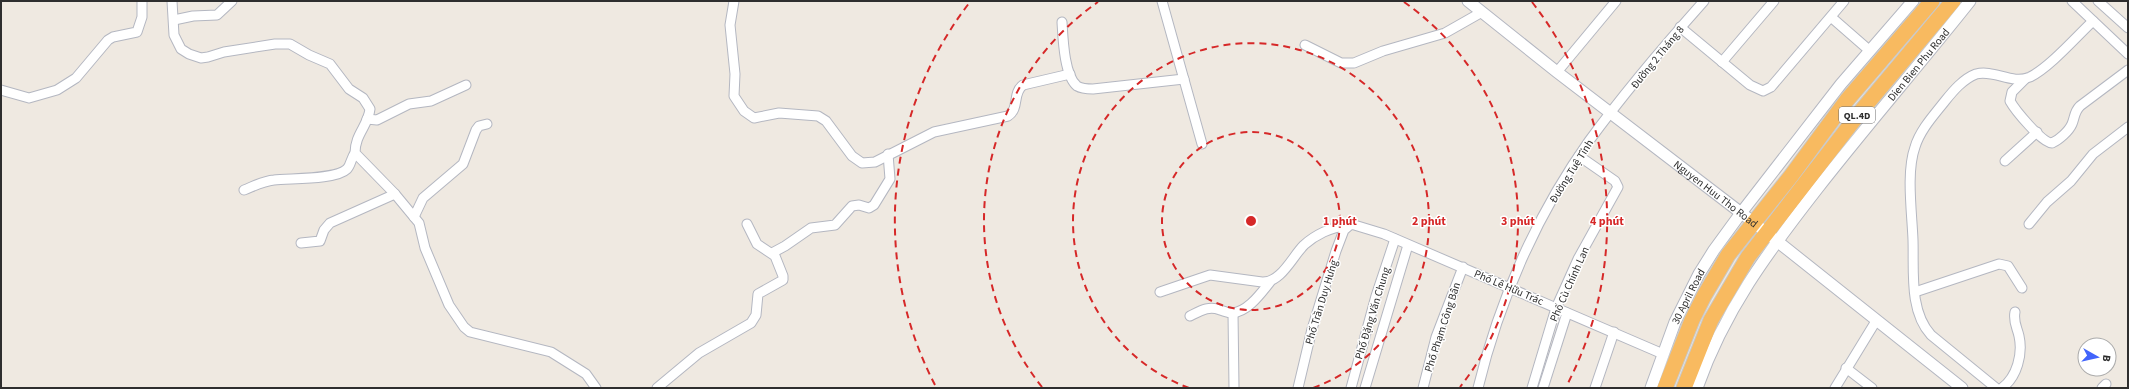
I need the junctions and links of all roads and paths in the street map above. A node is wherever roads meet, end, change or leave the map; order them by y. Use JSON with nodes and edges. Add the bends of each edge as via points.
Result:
{"nodes":[{"id":1,"x":142,"y":1,"type":"edge"},
{"id":2,"x":172,"y":1,"type":"edge"},
{"id":3,"x":232,"y":1,"type":"edge"},
{"id":4,"x":734,"y":1,"type":"edge"},
{"id":5,"x":1162,"y":1,"type":"edge"},
{"id":6,"x":1616,"y":1,"type":"edge"},
{"id":7,"x":1704,"y":1,"type":"edge"},
{"id":8,"x":1774,"y":1,"type":"edge"},
{"id":9,"x":1844,"y":1,"type":"edge"},
{"id":10,"x":1913,"y":1,"type":"edge"},
{"id":11,"x":1932,"y":1,"type":"edge"},
{"id":12,"x":1953,"y":1,"type":"edge"},
{"id":13,"x":1970,"y":1,"type":"edge"},
{"id":14,"x":2072,"y":1,"type":"edge"},
{"id":15,"x":2098,"y":1,"type":"edge"},
{"id":16,"x":1476,"y":5,"type":"edge"},
{"id":17,"x":1830,"y":17,"type":"junction"},
{"id":18,"x":174,"y":20,"type":"junction"},
{"id":19,"x":2093,"y":21,"type":"junction"},
{"id":20,"x":1062,"y":22,"type":"dead end"},
{"id":21,"x":1680,"y":27,"type":"junction"},
{"id":22,"x":2128,"y":28,"type":"edge"},
{"id":23,"x":1305,"y":45,"type":"dead end"},
{"id":24,"x":1870,"y":51,"type":"junction"},
{"id":25,"x":2128,"y":54,"type":"edge"},
{"id":26,"x":1722,"y":62,"type":"junction"},
{"id":27,"x":2128,"y":70,"type":"edge"},
{"id":28,"x":1557,"y":72,"type":"junction"},
{"id":29,"x":1070,"y":74,"type":"junction"},
{"id":30,"x":1184,"y":79,"type":"junction"},
{"id":31,"x":2025,"y":79,"type":"junction"},
{"id":32,"x":466,"y":85,"type":"dead end"},
{"id":33,"x":1,"y":90,"type":"edge"},
{"id":34,"x":1611,"y":114,"type":"junction"},
{"id":35,"x":368,"y":119,"type":"junction"},
{"id":36,"x":487,"y":124,"type":"dead end"},
{"id":37,"x":2128,"y":127,"type":"edge"},
{"id":38,"x":2037,"y":132,"type":"junction"},
{"id":39,"x":1202,"y":144,"type":"dead end"},
{"id":40,"x":355,"y":153,"type":"junction"},
{"id":41,"x":888,"y":154,"type":"junction"},
{"id":42,"x":1579,"y":156,"type":"junction"},
{"id":43,"x":2004,"y":161,"type":"dead end"},
{"id":44,"x":244,"y":190,"type":"dead end"},
{"id":45,"x":395,"y":194,"type":"junction"},
{"id":46,"x":1741,"y":213,"type":"junction"},
{"id":47,"x":414,"y":217,"type":"junction"},
{"id":48,"x":1753,"y":222,"type":"junction"},
{"id":49,"x":747,"y":224,"type":"dead end"},
{"id":50,"x":2029,"y":224,"type":"dead end"},
{"id":51,"x":1350,"y":225,"type":"junction"},
{"id":52,"x":1771,"y":236,"type":"junction"},
{"id":53,"x":1395,"y":239,"type":"junction"},
{"id":54,"x":301,"y":243,"type":"dead end"},
{"id":55,"x":1408,"y":245,"type":"junction"},
{"id":56,"x":772,"y":253,"type":"junction"},
{"id":57,"x":1463,"y":267,"type":"junction"},
{"id":58,"x":1270,"y":282,"type":"junction"},
{"id":59,"x":1511,"y":287,"type":"junction"},
{"id":60,"x":2022,"y":288,"type":"dead end"},
{"id":61,"x":1160,"y":292,"type":"dead end"},
{"id":62,"x":1915,"y":292,"type":"junction"},
{"id":63,"x":1556,"y":308,"type":"junction"},
{"id":64,"x":2015,"y":312,"type":"dead end"},
{"id":65,"x":1233,"y":313,"type":"junction"},
{"id":66,"x":1568,"y":313,"type":"junction"},
{"id":67,"x":1190,"y":316,"type":"dead end"},
{"id":68,"x":1876,"y":321,"type":"junction"},
{"id":69,"x":1614,"y":332,"type":"junction"},
{"id":70,"x":1663,"y":354,"type":"junction"},
{"id":71,"x":1846,"y":368,"type":"junction"},
{"id":72,"x":1692,"y":387,"type":"edge"},
{"id":73,"x":596,"y":388,"type":"edge"},
{"id":74,"x":657,"y":388,"type":"edge"},
{"id":75,"x":1234,"y":388,"type":"edge"},
{"id":76,"x":1298,"y":388,"type":"edge"},
{"id":77,"x":1351,"y":388,"type":"edge"},
{"id":78,"x":1366,"y":388,"type":"edge"},
{"id":79,"x":1423,"y":388,"type":"edge"},
{"id":80,"x":1478,"y":388,"type":"edge"},
{"id":81,"x":1532,"y":388,"type":"edge"},
{"id":82,"x":1543,"y":388,"type":"edge"},
{"id":83,"x":1595,"y":388,"type":"edge"},
{"id":84,"x":1651,"y":388,"type":"edge"},
{"id":85,"x":1665,"y":388,"type":"edge"},
{"id":86,"x":1835,"y":388,"type":"edge"},
{"id":87,"x":1872,"y":388,"type":"edge"},
{"id":88,"x":1962,"y":388,"type":"edge"},
{"id":89,"x":1996,"y":388,"type":"edge"},
{"id":90,"x":2002,"y":388,"type":"edge"}],
"edges":[{"from":1,"to":33,"type":"street","via":[[142,17],[137,32],[108,40],[76,78],[46,94],[29,98]]},
{"from":2,"to":18,"type":"street"},
{"from":3,"to":18,"type":"street","via":[[217,15]]},
{"from":4,"to":41,"type":"street","via":[[730,25],[735,74],[734,91],[736,101],[744,111],[754,118],[779,113],[815,115],[826,121],[859,162],[875,162]]},
{"from":5,"to":30,"type":"street"},
{"from":6,"to":28,"type":"street"},
{"from":7,"to":21,"type":"street","name":"Đường 2 Tháng 8"},
{"from":8,"to":26,"type":"street"},
{"from":9,"to":17,"type":"street"},
{"from":10,"to":24,"type":"street","number":"QL.4D"},
{"from":11,"to":48,"type":"highway","number":"QL.4D","via":[[1847,100],[1791,176]]},
{"from":12,"to":52,"type":"highway","name":"Dien Bien Phu Road","number":"QL.4D","via":[[1861,111]]},
{"from":13,"to":52,"type":"street","name":"Dien Bien Phu Road","number":"QL.4D"},
{"from":14,"to":19,"type":"street"},
{"from":15,"to":22,"type":"street"},
{"from":16,"to":23,"type":"street","via":[[1445,33],[1383,50],[1354,63],[1341,63]]},
{"from":16,"to":28,"type":"street","name":"Nguyen Huu Tho Road"},
{"from":17,"to":24,"type":"street"},
{"from":17,"to":26,"type":"street","via":[[1767,90],[1755,89]]},
{"from":18,"to":35,"type":"street","via":[[177,44],[189,54],[201,58],[290,44],[309,56],[326,61],[352,92],[367,102],[370,109]]},
{"from":19,"to":25,"type":"street"},
{"from":19,"to":31,"type":"street","via":[[2044,66]]},
{"from":20,"to":29,"type":"street"},
{"from":21,"to":26,"type":"street"},
{"from":21,"to":34,"type":"street","name":"Đường 2 Tháng 8"},
{"from":24,"to":46,"type":"street","number":"QL.4D","via":[[1841,84]]},
{"from":27,"to":38,"type":"street","via":[[2080,106],[2074,113],[2070,127],[2055,142],[2049,143]]},
{"from":28,"to":34,"type":"street","name":"Nguyen Huu Tho Road"},
{"from":29,"to":30,"type":"street","via":[[1076,85],[1085,89]]},
{"from":29,"to":41,"type":"street","via":[[1023,85],[1019,90],[1014,111],[1008,116],[934,132]]},
{"from":30,"to":39,"type":"street"},
{"from":31,"to":38,"type":"street","via":[[2012,92],[2010,101]]},
{"from":31,"to":62,"type":"street","via":[[1987,73],[1968,78],[1946,100],[1918,140],[1911,166]]},
{"from":32,"to":35,"type":"street","via":[[431,101],[410,104],[377,120]]},
{"from":34,"to":42,"type":"street","name":"Đường Tuệ Tĩnh"},
{"from":34,"to":46,"type":"street","name":"Nguyen Huu Tho Road"},
{"from":35,"to":40,"type":"street","via":[[358,136]]},
{"from":36,"to":47,"type":"street","via":[[479,126],[463,164],[423,198]]},
{"from":37,"to":50,"type":"street","via":[[2093,154]]},
{"from":38,"to":43,"type":"street"},
{"from":40,"to":44,"type":"street","via":[[348,168],[342,172],[312,178],[272,180]]},
{"from":40,"to":45,"type":"street"},
{"from":41,"to":56,"type":"street","via":[[890,179],[874,205],[869,208],[852,206],[835,225],[811,228]]},
{"from":42,"to":59,"type":"street","name":"Đường Tuệ Tĩnh","via":[[1551,201]]},
{"from":42,"to":63,"type":"street","name":"Phố Cù Chính Lan","via":[[1615,181],[1618,187],[1578,259]]},
{"from":45,"to":47,"type":"street"},
{"from":45,"to":54,"type":"street","via":[[330,223],[320,241]]},
{"from":46,"to":48,"type":"street","name":"Nguyen Huu Tho Road"},
{"from":46,"to":70,"type":"street","name":"30 April Road","number":"QL.4D","via":[[1700,274],[1675,322]]},
{"from":47,"to":73,"type":"street","via":[[422,231],[424,248],[449,305],[464,327],[470,332],[551,352],[586,374]]},
{"from":48,"to":52,"type":"street","name":"Nguyen Huu Tho Road"},
{"from":48,"to":85,"type":"highway","name":"30 April Road","number":"QL.4D","via":[[1728,255],[1704,296],[1680,346]]},
{"from":49,"to":56,"type":"street","via":[[757,244]]},
{"from":51,"to":53,"type":"street","name":"Phố Lê Hữu Trác"},
{"from":51,"to":58,"type":"street","via":[[1329,230],[1309,241]]},
{"from":51,"to":76,"type":"street","name":"Phố Trần Duy Hưng","via":[[1336,251],[1312,329]]},
{"from":52,"to":68,"type":"street","name":"Nguyen Huu Tho Road"},
{"from":52,"to":72,"type":"highway","number":"QL.4D","via":[[1723,296],[1702,340]]},
{"from":53,"to":55,"type":"street","name":"Phố Lê Hữu Trác"},
{"from":53,"to":77,"type":"street","name":"Phố Đặng Văn Chung","via":[[1374,303]]},
{"from":55,"to":57,"type":"street","name":"Phố Lê Hữu Trác"},
{"from":55,"to":78,"type":"street","name":"Phố Đặng Văn Chung"},
{"from":56,"to":74,"type":"street","via":[[784,279],[758,294],[756,315],[751,323],[710,345]]},
{"from":57,"to":59,"type":"street","name":"Phố Lê Hữu Trác"},
{"from":57,"to":79,"type":"street","name":"Phố Phạm Công Bân","via":[[1436,337]]},
{"from":58,"to":61,"type":"street","via":[[1210,276]]},
{"from":58,"to":65,"type":"street","via":[[1253,301]]},
{"from":59,"to":63,"type":"street","name":"Phố Lê Hữu Trác"},
{"from":59,"to":80,"type":"street","name":"Đường Tuệ Tĩnh"},
{"from":60,"to":62,"type":"street","via":[[2008,266],[1999,264]]},
{"from":62,"to":89,"type":"street","via":[[1918,315],[1925,329]]},
{"from":63,"to":66,"type":"street","name":"Phố Lê Hữu Trác"},
{"from":63,"to":81,"type":"street","name":"Phố Cù Chính Lan"},
{"from":64,"to":90,"type":"street","via":[[2014,321],[2020,340],[2017,364],[2015,374]]},
{"from":65,"to":67,"type":"street","via":[[1208,308]]},
{"from":65,"to":75,"type":"street"},
{"from":66,"to":69,"type":"street","name":"Phố Lê Hữu Trác"},
{"from":66,"to":82,"type":"street","name":"Phố Cù Chính Lan"},
{"from":68,"to":71,"type":"street"},
{"from":68,"to":88,"type":"street","name":"Nguyen Huu Tho Road"},
{"from":69,"to":70,"type":"street","name":"Phố Lê Hữu Trác"},
{"from":69,"to":83,"type":"street"},
{"from":70,"to":84,"type":"street","name":"30 April Road","number":"QL.4D"},
{"from":71,"to":86,"type":"street"},
{"from":71,"to":87,"type":"street"}]}
